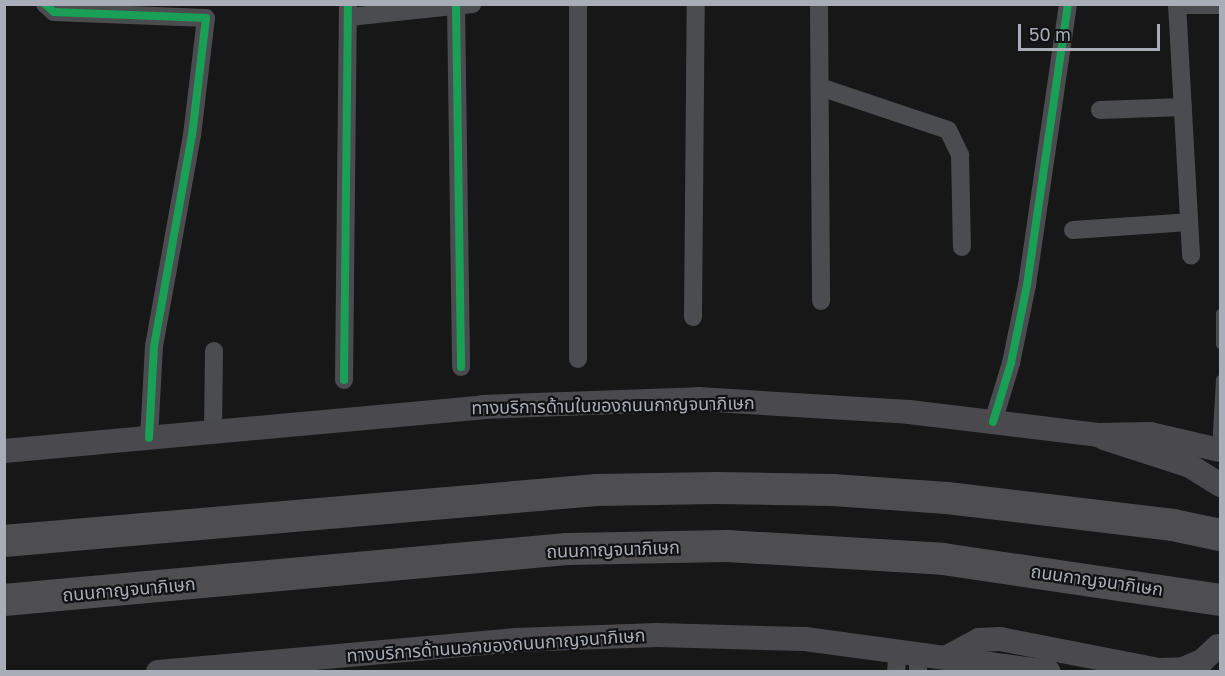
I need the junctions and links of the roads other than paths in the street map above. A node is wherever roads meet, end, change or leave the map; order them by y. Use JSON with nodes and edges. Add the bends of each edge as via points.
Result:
{"nodes":[{"id":1,"x":45,"y":4,"type":"edge"},
{"id":2,"x":578,"y":4,"type":"edge"},
{"id":3,"x":696,"y":4,"type":"edge"},
{"id":4,"x":819,"y":4,"type":"edge"},
{"id":5,"x":462,"y":5,"type":"edge"},
{"id":6,"x":1065,"y":5,"type":"edge"},
{"id":7,"x":1178,"y":5,"type":"edge"},
{"id":8,"x":1221,"y":5,"type":"edge"},
{"id":9,"x":348,"y":11,"type":"edge"},
{"id":10,"x":820,"y":87,"type":"junction"},
{"id":11,"x":1183,"y":107,"type":"junction"},
{"id":12,"x":1100,"y":110,"type":"dead end"},
{"id":13,"x":1189,"y":222,"type":"junction"},
{"id":14,"x":1073,"y":230,"type":"dead end"},
{"id":15,"x":962,"y":247,"type":"dead end"},
{"id":16,"x":1191,"y":256,"type":"dead end"},
{"id":17,"x":821,"y":302,"type":"dead end"},
{"id":18,"x":1220,"y":313,"type":"edge"},
{"id":19,"x":693,"y":317,"type":"dead end"},
{"id":20,"x":1221,"y":344,"type":"edge"},
{"id":21,"x":214,"y":351,"type":"dead end"},
{"id":22,"x":578,"y":359,"type":"dead end"},
{"id":23,"x":462,"y":367,"type":"dead end"},
{"id":24,"x":344,"y":380,"type":"dead end"},
{"id":25,"x":1221,"y":380,"type":"edge"},
{"id":26,"x":993,"y":422,"type":"junction"},
{"id":27,"x":213,"y":432,"type":"junction"},
{"id":28,"x":1098,"y":435,"type":"junction"},
{"id":29,"x":149,"y":438,"type":"junction"},
{"id":30,"x":1218,"y":450,"type":"edge"},
{"id":31,"x":4,"y":451,"type":"edge"},
{"id":32,"x":1221,"y":485,"type":"edge"},
{"id":33,"x":1221,"y":535,"type":"edge"},
{"id":34,"x":4,"y":541,"type":"edge"},
{"id":35,"x":4,"y":600,"type":"edge"},
{"id":36,"x":1221,"y":600,"type":"edge"},
{"id":37,"x":1220,"y":643,"type":"edge"},
{"id":38,"x":947,"y":657,"type":"junction"},
{"id":39,"x":908,"y":662,"type":"edge"},
{"id":40,"x":285,"y":666,"type":"edge"},
{"id":41,"x":247,"y":667,"type":"edge"},
{"id":42,"x":158,"y":672,"type":"edge"},
{"id":43,"x":1049,"y":672,"type":"edge"}],
"edges":[{"from":1,"to":29,"type":"street","via":[[54,12],[206,18],[192,135],[154,346]]},
{"from":2,"to":22,"type":"street"},
{"from":3,"to":19,"type":"street"},
{"from":4,"to":10,"type":"street"},
{"from":5,"to":9,"type":"street"},
{"from":5,"to":23,"type":"street"},
{"from":6,"to":26,"type":"street","via":[[1028,285]]},
{"from":7,"to":8,"type":"street"},
{"from":7,"to":11,"type":"street"},
{"from":9,"to":24,"type":"street"},
{"from":10,"to":15,"type":"street","via":[[948,130],[960,155]]},
{"from":10,"to":17,"type":"street"},
{"from":11,"to":12,"type":"street"},
{"from":11,"to":13,"type":"street"},
{"from":13,"to":14,"type":"street"},
{"from":13,"to":16,"type":"street"},
{"from":18,"to":20,"type":"lane"},
{"from":21,"to":27,"type":"street"},
{"from":25,"to":30,"type":"lane"},
{"from":26,"to":27,"type":"main road","name":"ทางบริการด้านในของถนนกาญจนาภิเษก","via":[[799,403],[698,399],[483,406]]},
{"from":26,"to":28,"type":"main road","name":"ทางบริการด้านในของถนนกาญจนาภิเษก"},
{"from":27,"to":29,"type":"main road","name":"ทางบริการด้านในของถนนกาญจนาภิเษก"},
{"from":28,"to":30,"type":"main road","name":"ทางบริการด้านในของถนนกาญจนาภิเษก","via":[[1150,434]]},
{"from":28,"to":32,"type":"main road","via":[[1122,447],[1190,466]]},
{"from":29,"to":31,"type":"main road","name":"ทางบริการด้านในของถนนกาญจนาภิเษก"},
{"from":33,"to":34,"type":"highway","via":[[1161,523],[947,498],[822,489],[597,490]]},
{"from":35,"to":36,"type":"highway","name":"ถนนกาญจนาภิเษก","via":[[567,549],[727,546],[942,559]]},
{"from":37,"to":38,"type":"main road","via":[[1202,661],[1183,669],[1160,670],[1000,639],[979,640]]},
{"from":38,"to":39,"type":"main road","name":"ทางบริการด้านนอกของถนนกาญจนาภิเษก"},
{"from":38,"to":43,"type":"main road","name":"ทางบริการด้านนอกของถนนกาญจนาภิเษก"},
{"from":39,"to":40,"type":"main road","name":"ทางบริการด้านนอกของถนนกาญจนาภิเษก","via":[[805,639],[658,634],[515,640]]},
{"from":40,"to":41,"type":"main road","name":"ทางบริการด้านนอกของถนนกาญจนาภิเษก"},
{"from":41,"to":42,"type":"main road","name":"ทางบริการด้านนอกของถนนกาญจนาภิเษก"}]}
